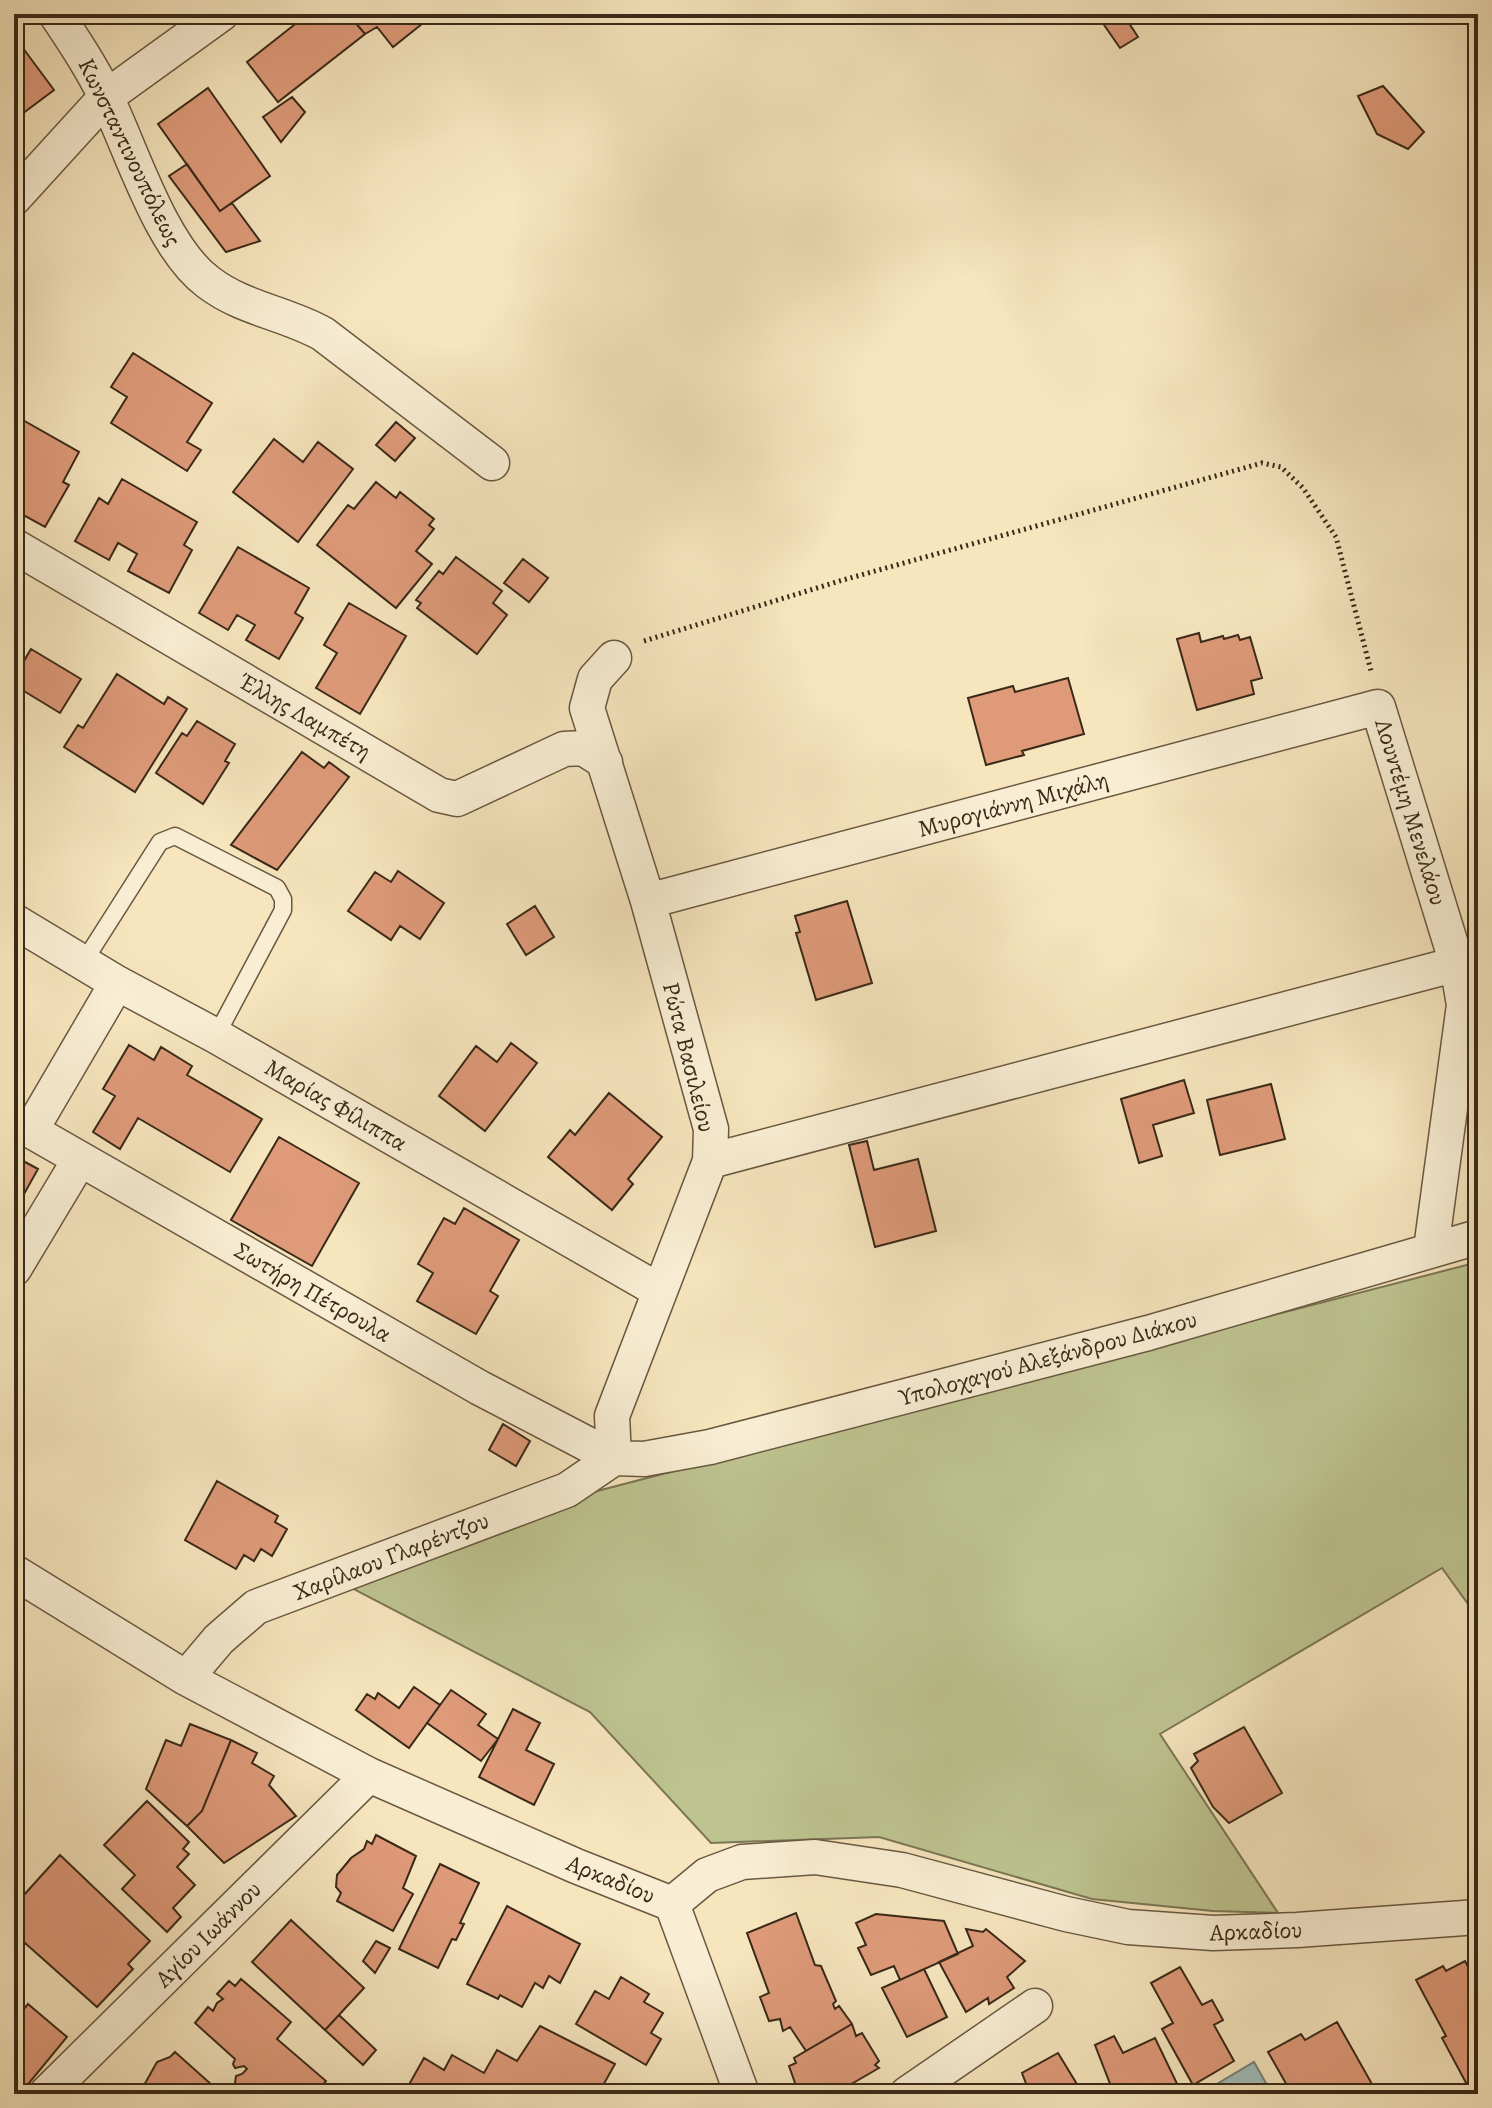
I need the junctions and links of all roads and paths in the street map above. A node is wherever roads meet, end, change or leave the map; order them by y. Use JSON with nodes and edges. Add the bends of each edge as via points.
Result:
{"nodes":[{"id":1,"x":56,"y":14,"type":"edge"},
{"id":2,"x":221,"y":14,"type":"edge"},
{"id":3,"x":106,"y":97,"type":"junction"},
{"id":4,"x":14,"y":198,"type":"edge"},
{"id":5,"x":492,"y":463,"type":"dead end"},
{"id":6,"x":14,"y":546,"type":"edge"},
{"id":7,"x":614,"y":658,"type":"joint"},
{"id":8,"x":1378,"y":707,"type":"junction"},
{"id":9,"x":605,"y":762,"type":"junction"},
{"id":10,"x":648,"y":901,"type":"junction"},
{"id":11,"x":14,"y":921,"type":"edge"},
{"id":12,"x":83,"y":963,"type":"junction"},
{"id":13,"x":1457,"y":964,"type":"junction"},
{"id":14,"x":117,"y":983,"type":"junction"},
{"id":15,"x":216,"y":1036,"type":"junction"},
{"id":16,"x":22,"y":1125,"type":"edge"},
{"id":17,"x":80,"y":1159,"type":"junction"},
{"id":18,"x":710,"y":1161,"type":"junction"},
{"id":19,"x":1478,"y":1237,"type":"edge"},
{"id":20,"x":1431,"y":1249,"type":"junction"},
{"id":21,"x":14,"y":1269,"type":"edge"},
{"id":22,"x":658,"y":1290,"type":"junction"},
{"id":23,"x":614,"y":1458,"type":"junction"},
{"id":24,"x":22,"y":1576,"type":"edge"},
{"id":25,"x":186,"y":1678,"type":"junction"},
{"id":26,"x":369,"y":1775,"type":"junction"},
{"id":27,"x":672,"y":1904,"type":"junction"},
{"id":28,"x":1478,"y":1917,"type":"edge"},
{"id":29,"x":1035,"y":2006,"type":"dead end"},
{"id":30,"x":46,"y":2094,"type":"edge"},
{"id":31,"x":742,"y":2094,"type":"edge"},
{"id":32,"x":907,"y":2094,"type":"edge"}],
"edges":[{"from":1,"to":3,"type":"street","name":"Κωνσταντινουπόλεως"},
{"from":2,"to":3,"type":"street"},
{"from":3,"to":4,"type":"street"},
{"from":3,"to":5,"type":"street","name":"Κωνσταντινουπόλεως","via":[[188,266],[233,298],[323,334]]},
{"from":6,"to":9,"type":"street","name":"Έλλης Λαμπέτη","via":[[439,795],[457,799],[564,749],[583,748]]},
{"from":7,"to":8,"type":"path","via":[[625,647],[843,580],[1262,463],[1281,467],[1303,488],[1336,537]]},
{"from":7,"to":9,"type":"street","name":"Ρώτα Βασιλείου","via":[[595,679],[587,708]]},
{"from":8,"to":10,"type":"street","name":"Μυρογιάννη Μιχάλη"},
{"from":8,"to":13,"type":"street","name":"Λουντέμη Μενελάου"},
{"from":9,"to":10,"type":"street","name":"Ρώτα Βασιλείου"},
{"from":10,"to":18,"type":"street","name":"Ρώτα Βασιλείου","via":[[711,1129]]},
{"from":11,"to":12,"type":"street","name":"Μαρίας Φίλιππα"},
{"from":12,"to":14,"type":"street","name":"Μαρίας Φίλιππα"},
{"from":12,"to":15,"type":"lane","via":[[167,838],[175,836],[277,888],[283,910]]},
{"from":13,"to":18,"type":"street"},
{"from":13,"to":20,"type":"street","name":"Λουντέμη Μενελάου","via":[[1464,1005]]},
{"from":14,"to":15,"type":"street","name":"Μαρίας Φίλιππα"},
{"from":14,"to":16,"type":"street"},
{"from":15,"to":22,"type":"street","name":"Μαρίας Φίλιππα"},
{"from":16,"to":17,"type":"street","name":"Σωτήρη Πέτρουλα"},
{"from":17,"to":21,"type":"street"},
{"from":17,"to":23,"type":"street","name":"Σωτήρη Πέτρουλα","via":[[480,1388]]},
{"from":18,"to":22,"type":"street","name":"Ρώτα Βασιλείου"},
{"from":19,"to":20,"type":"street","name":"Υπολοχαγού Αλεξάνδρου Διάκου"},
{"from":20,"to":23,"type":"street","name":"Υπολοχαγού Αλεξάνδρου Διάκου","via":[[1148,1333],[710,1447],[644,1459]]},
{"from":22,"to":23,"type":"street","name":"Ρώτα Βασιλείου","via":[[612,1416]]},
{"from":23,"to":25,"type":"street","name":"Χαρίλαου Γλαρέντζου","via":[[567,1490],[256,1607]]},
{"from":24,"to":25,"type":"street","name":"Αρκαδίου"},
{"from":25,"to":26,"type":"street","name":"Αρκαδίου"},
{"from":26,"to":27,"type":"street","name":"Αρκαδίου"},
{"from":26,"to":30,"type":"street","name":"Αγίου Ιωάννου"},
{"from":27,"to":28,"type":"street","name":"Αρκαδίου","via":[[707,1875],[742,1862],[815,1857],[902,1870],[1128,1927],[1213,1933]]},
{"from":27,"to":31,"type":"street"},
{"from":29,"to":32,"type":"street"}]}
